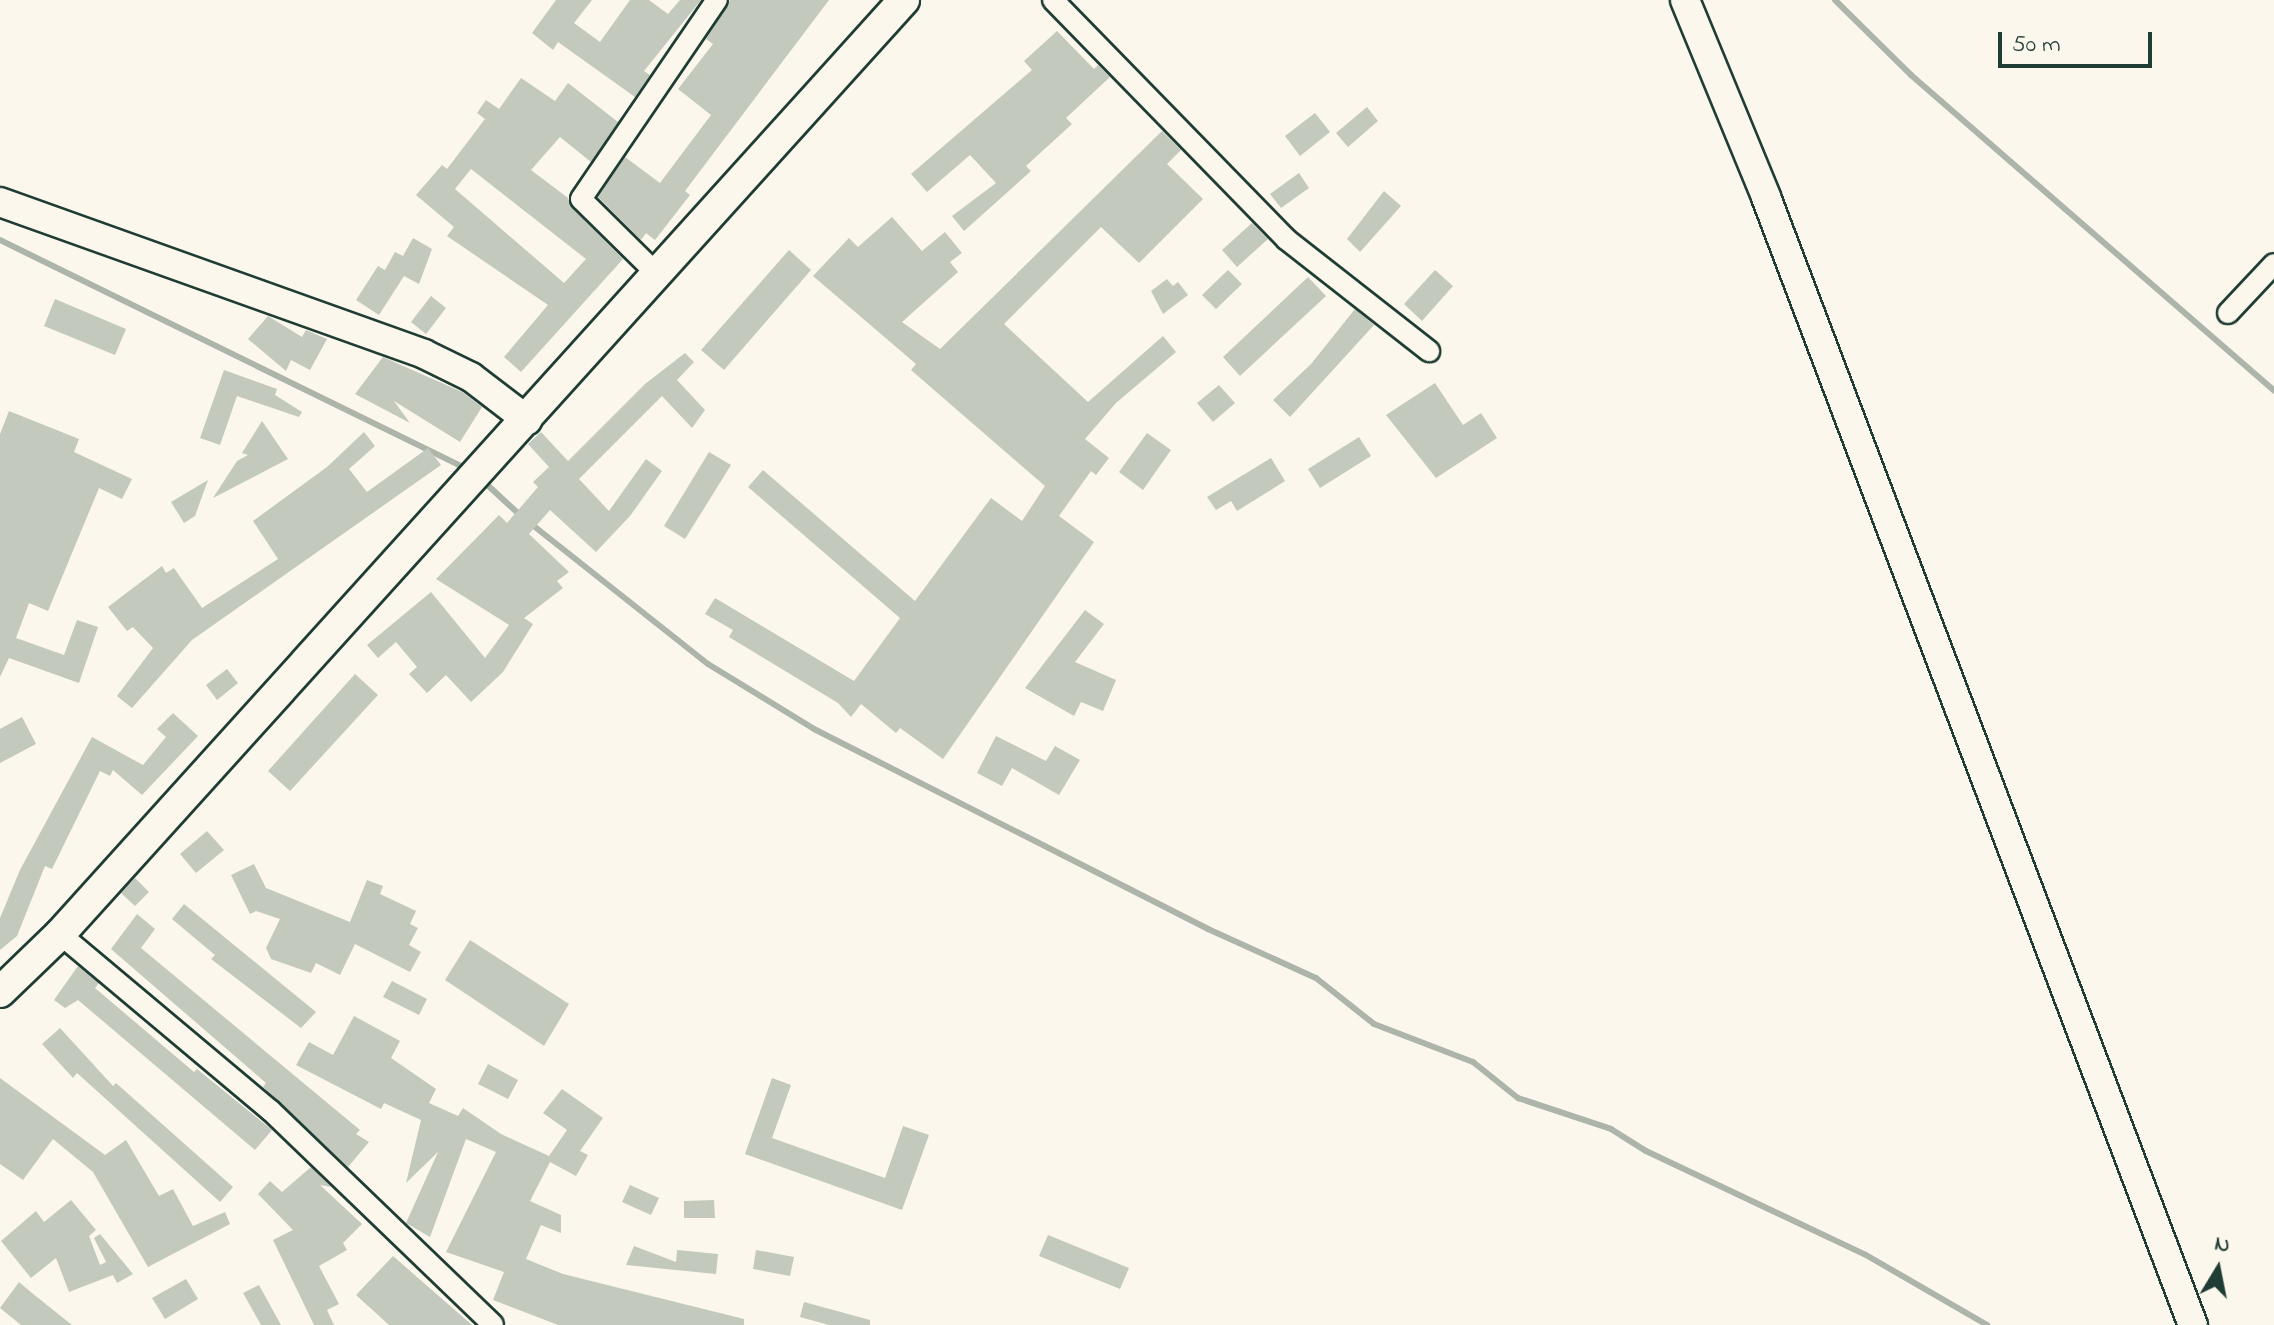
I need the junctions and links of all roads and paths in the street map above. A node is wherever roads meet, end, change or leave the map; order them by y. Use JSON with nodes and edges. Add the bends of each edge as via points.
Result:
{"nodes":[{"id":1,"x":717,"y":0,"type":"edge"},
{"id":2,"x":904,"y":0,"type":"edge"},
{"id":3,"x":1053,"y":0,"type":"edge"},
{"id":4,"x":1685,"y":0,"type":"edge"},
{"id":5,"x":0,"y":202,"type":"edge"},
{"id":6,"x":2274,"y":264,"type":"edge"},
{"id":7,"x":658,"y":275,"type":"junction"},
{"id":8,"x":2228,"y":313,"type":"dead end"},
{"id":9,"x":1429,"y":351,"type":"dead end"},
{"id":10,"x":527,"y":420,"type":"junction"},
{"id":11,"x":60,"y":934,"type":"junction"},
{"id":12,"x":0,"y":992,"type":"edge"},
{"id":13,"x":493,"y":1325,"type":"edge"},
{"id":14,"x":2193,"y":1325,"type":"edge"}],
"edges":[{"from":1,"to":7,"type":"street","via":[[581,199]]},
{"from":2,"to":7,"type":"main road"},
{"from":3,"to":9,"type":"street","via":[[1286,239]]},
{"from":4,"to":14,"type":"main road","via":[[1777,227]]},
{"from":5,"to":10,"type":"main road","via":[[424,354],[471,377]]},
{"from":6,"to":8,"type":"street"},
{"from":7,"to":10,"type":"main road"},
{"from":10,"to":11,"type":"main road"},
{"from":11,"to":12,"type":"main road"},
{"from":11,"to":13,"type":"street","via":[[271,1111]]}]}
